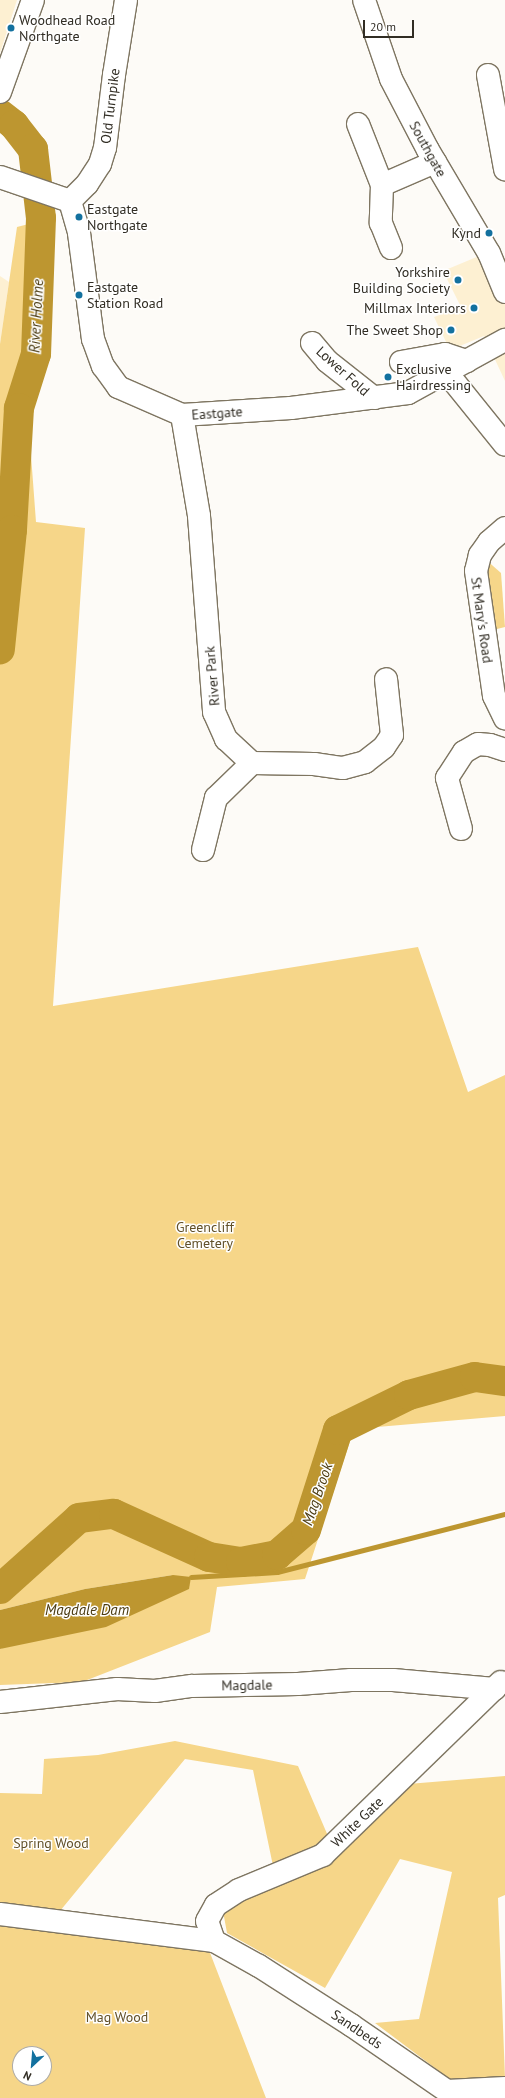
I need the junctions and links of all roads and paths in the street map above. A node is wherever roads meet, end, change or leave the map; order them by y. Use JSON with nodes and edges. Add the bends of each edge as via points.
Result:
{"nodes":[{"id":1,"x":33,"y":0,"type":"edge"},
{"id":2,"x":126,"y":0,"type":"edge"},
{"id":3,"x":364,"y":0,"type":"edge"},
{"id":4,"x":488,"y":75,"type":"dead end"},
{"id":5,"x":0,"y":92,"type":"edge"},
{"id":6,"x":358,"y":124,"type":"dead end"},
{"id":7,"x":435,"y":162,"type":"junction"},
{"id":8,"x":505,"y":168,"type":"edge"},
{"id":9,"x":8,"y":180,"type":"edge"},
{"id":10,"x":382,"y":185,"type":"junction"},
{"id":11,"x":64,"y":198,"type":"junction"},
{"id":12,"x":391,"y":248,"type":"dead end"},
{"id":13,"x":505,"y":260,"type":"edge"},
{"id":14,"x":504,"y":284,"type":"edge"},
{"id":15,"x":505,"y":340,"type":"edge"},
{"id":16,"x":312,"y":343,"type":"dead end"},
{"id":17,"x":467,"y":361,"type":"junction"},
{"id":18,"x":401,"y":362,"type":"dead end"},
{"id":19,"x":447,"y":373,"type":"junction"},
{"id":20,"x":374,"y":398,"type":"junction"},
{"id":21,"x":182,"y":416,"type":"junction"},
{"id":22,"x":505,"y":445,"type":"edge"},
{"id":23,"x":505,"y":528,"type":"edge"},
{"id":24,"x":386,"y":679,"type":"dead end"},
{"id":25,"x":505,"y":719,"type":"edge"},
{"id":26,"x":505,"y":750,"type":"edge"},
{"id":27,"x":252,"y":763,"type":"junction"},
{"id":28,"x":461,"y":829,"type":"dead end"},
{"id":29,"x":203,"y":850,"type":"dead end"},
{"id":30,"x":500,"y":1684,"type":"edge"},
{"id":31,"x":0,"y":1702,"type":"edge"},
{"id":32,"x":0,"y":1914,"type":"edge"},
{"id":33,"x":214,"y":1941,"type":"junction"},
{"id":34,"x":505,"y":2088,"type":"edge"},
{"id":35,"x":447,"y":2095,"type":"edge"}],
"edges":[{"from":1,"to":5,"type":"street"},
{"from":2,"to":11,"type":"street","name":"Old Turnpike","via":[[106,148],[100,164],[87,184]]},
{"from":3,"to":7,"type":"street","name":"Southgate","via":[[391,79]]},
{"from":4,"to":8,"type":"street"},
{"from":6,"to":10,"type":"street"},
{"from":7,"to":10,"type":"street"},
{"from":7,"to":14,"type":"street","name":"Southgate","via":[[489,253]]},
{"from":9,"to":11,"type":"street"},
{"from":10,"to":12,"type":"street","via":[[381,223]]},
{"from":11,"to":21,"type":"street","name":"Eastgate","via":[[79,233],[93,339],[103,366],[118,387]]},
{"from":13,"to":14,"type":"street"},
{"from":15,"to":17,"type":"street","name":"Eastgate"},
{"from":16,"to":20,"type":"street","name":"Lower Fold","via":[[328,361]]},
{"from":17,"to":18,"type":"street","via":[[445,354]]},
{"from":17,"to":19,"type":"street","name":"Eastgate"},
{"from":19,"to":20,"type":"street","name":"Eastgate","via":[[408,393]]},
{"from":19,"to":22,"type":"street"},
{"from":20,"to":21,"type":"street","name":"Eastgate","via":[[291,408]]},
{"from":21,"to":27,"type":"street","name":"River Park","via":[[199,516],[214,712],[226,739]]},
{"from":23,"to":25,"type":"street","name":"St Mary's Road","via":[[489,542],[480,555],[476,571],[494,696]]},
{"from":24,"to":27,"type":"street","via":[[392,735],[384,747],[365,762],[343,768],[314,764]]},
{"from":26,"to":28,"type":"street","via":[[478,744],[464,752],[447,778]]},
{"from":27,"to":29,"type":"street","via":[[216,798]]},
{"from":30,"to":31,"type":"street","name":"Magdale","via":[[351,1680],[192,1686],[155,1691],[117,1689]]},
{"from":30,"to":33,"type":"street","name":"White Gate","via":[[323,1855],[239,1890],[216,1905],[207,1921]]},
{"from":32,"to":33,"type":"street"},
{"from":33,"to":35,"type":"street","name":"Sandbeds","via":[[259,1966],[350,2024]]},
{"from":34,"to":35,"type":"street","name":"Sandbeds"}]}
